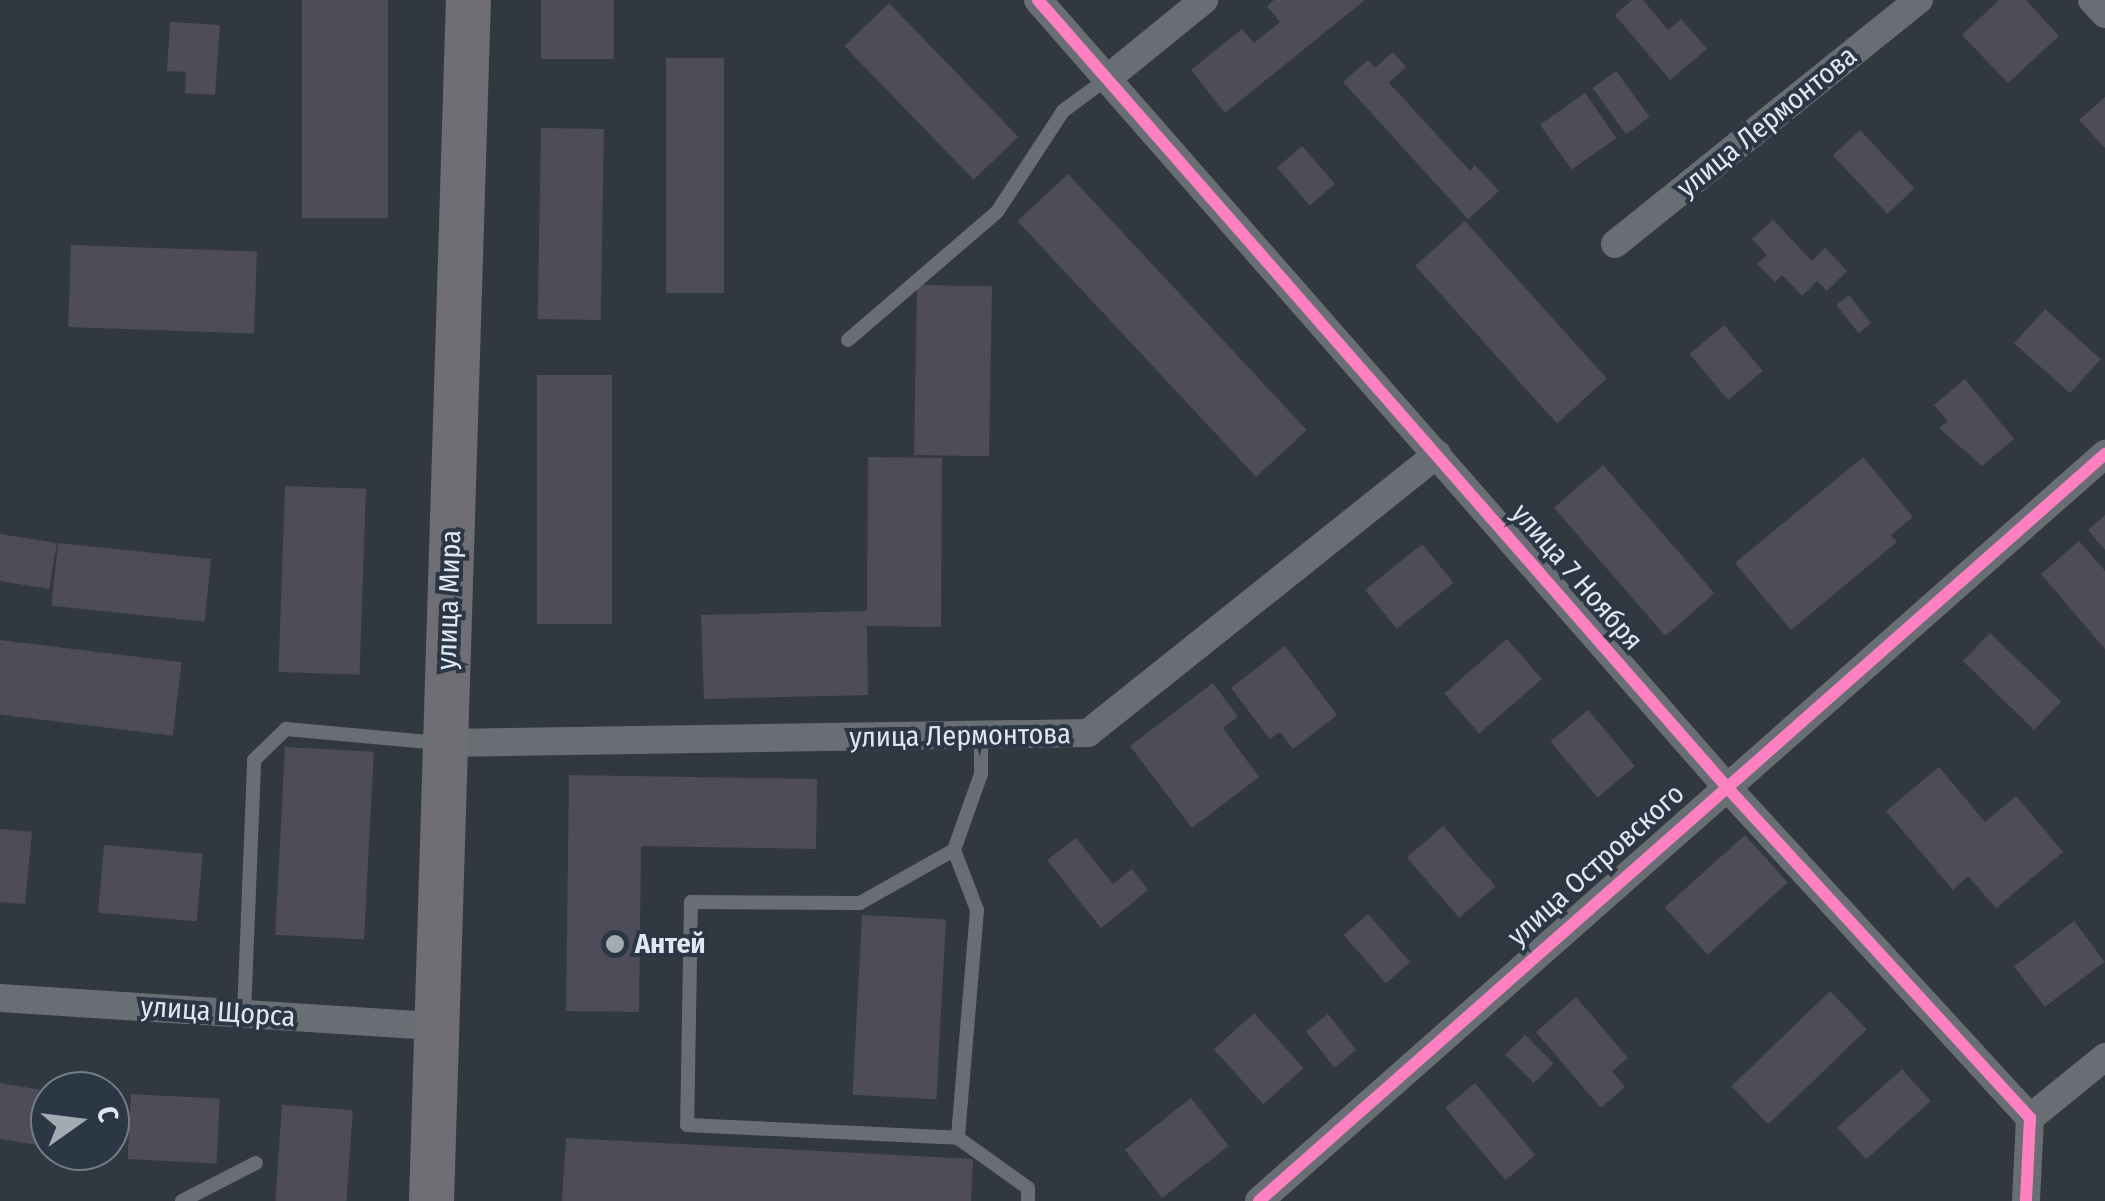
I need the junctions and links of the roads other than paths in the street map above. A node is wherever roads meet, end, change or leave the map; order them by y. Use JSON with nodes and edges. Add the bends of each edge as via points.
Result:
{"nodes":[{"id":1,"x":468,"y":0,"type":"edge"},
{"id":2,"x":1038,"y":0,"type":"edge"},
{"id":3,"x":1204,"y":0,"type":"edge"},
{"id":4,"x":1919,"y":0,"type":"edge"},
{"id":5,"x":2092,"y":0,"type":"edge"},
{"id":6,"x":2105,"y":14,"type":"edge"},
{"id":7,"x":1108,"y":78,"type":"junction"},
{"id":8,"x":1614,"y":244,"type":"dead end"},
{"id":9,"x":848,"y":340,"type":"dead end"},
{"id":10,"x":1437,"y":454,"type":"junction"},
{"id":11,"x":2105,"y":454,"type":"edge"},
{"id":12,"x":981,"y":736,"type":"junction"},
{"id":13,"x":445,"y":743,"type":"junction"},
{"id":14,"x":1724,"y":784,"type":"junction"},
{"id":15,"x":954,"y":850,"type":"junction"},
{"id":16,"x":0,"y":998,"type":"edge"},
{"id":17,"x":244,"y":1014,"type":"junction"},
{"id":18,"x":436,"y":1026,"type":"junction"},
{"id":19,"x":2105,"y":1057,"type":"edge"},
{"id":20,"x":2030,"y":1118,"type":"junction"},
{"id":21,"x":958,"y":1138,"type":"junction"},
{"id":22,"x":256,"y":1164,"type":"dead end"},
{"id":23,"x":182,"y":1201,"type":"edge"},
{"id":24,"x":432,"y":1201,"type":"edge"},
{"id":25,"x":1028,"y":1201,"type":"edge"},
{"id":26,"x":1260,"y":1201,"type":"edge"},
{"id":27,"x":2026,"y":1201,"type":"edge"}],
"edges":[{"from":1,"to":13,"type":"main road","name":"улица Мира"},
{"from":2,"to":7,"type":"street","name":"улица 7 Ноября"},
{"from":3,"to":7,"type":"street"},
{"from":4,"to":8,"type":"street","name":"улица Лермонтова"},
{"from":5,"to":6,"type":"street"},
{"from":7,"to":9,"type":"lane","via":[[1063,111],[996,212]]},
{"from":7,"to":10,"type":"street","name":"улица 7 Ноября"},
{"from":10,"to":12,"type":"street","name":"улица Лермонтова","via":[[1088,733]]},
{"from":10,"to":14,"type":"street","name":"улица 7 Ноября"},
{"from":11,"to":14,"type":"street","name":"улица Островского"},
{"from":12,"to":13,"type":"street","name":"улица Лермонтова"},
{"from":12,"to":15,"type":"lane","via":[[981,774]]},
{"from":13,"to":17,"type":"lane","via":[[286,729],[254,760]]},
{"from":13,"to":18,"type":"main road","name":"улица Мира"},
{"from":14,"to":20,"type":"street","name":"улица 7 Ноября"},
{"from":14,"to":26,"type":"street","name":"улица Островского"},
{"from":15,"to":21,"type":"lane","via":[[977,910]]},
{"from":15,"to":21,"type":"lane","via":[[860,903],[692,902],[687,1124]]},
{"from":16,"to":17,"type":"street","name":"улица Щорса"},
{"from":17,"to":18,"type":"street","name":"улица Щорса"},
{"from":18,"to":24,"type":"main road","name":"улица Мира"},
{"from":19,"to":20,"type":"street"},
{"from":20,"to":27,"type":"street"},
{"from":21,"to":25,"type":"lane","via":[[1028,1188]]},
{"from":22,"to":23,"type":"lane"}]}
